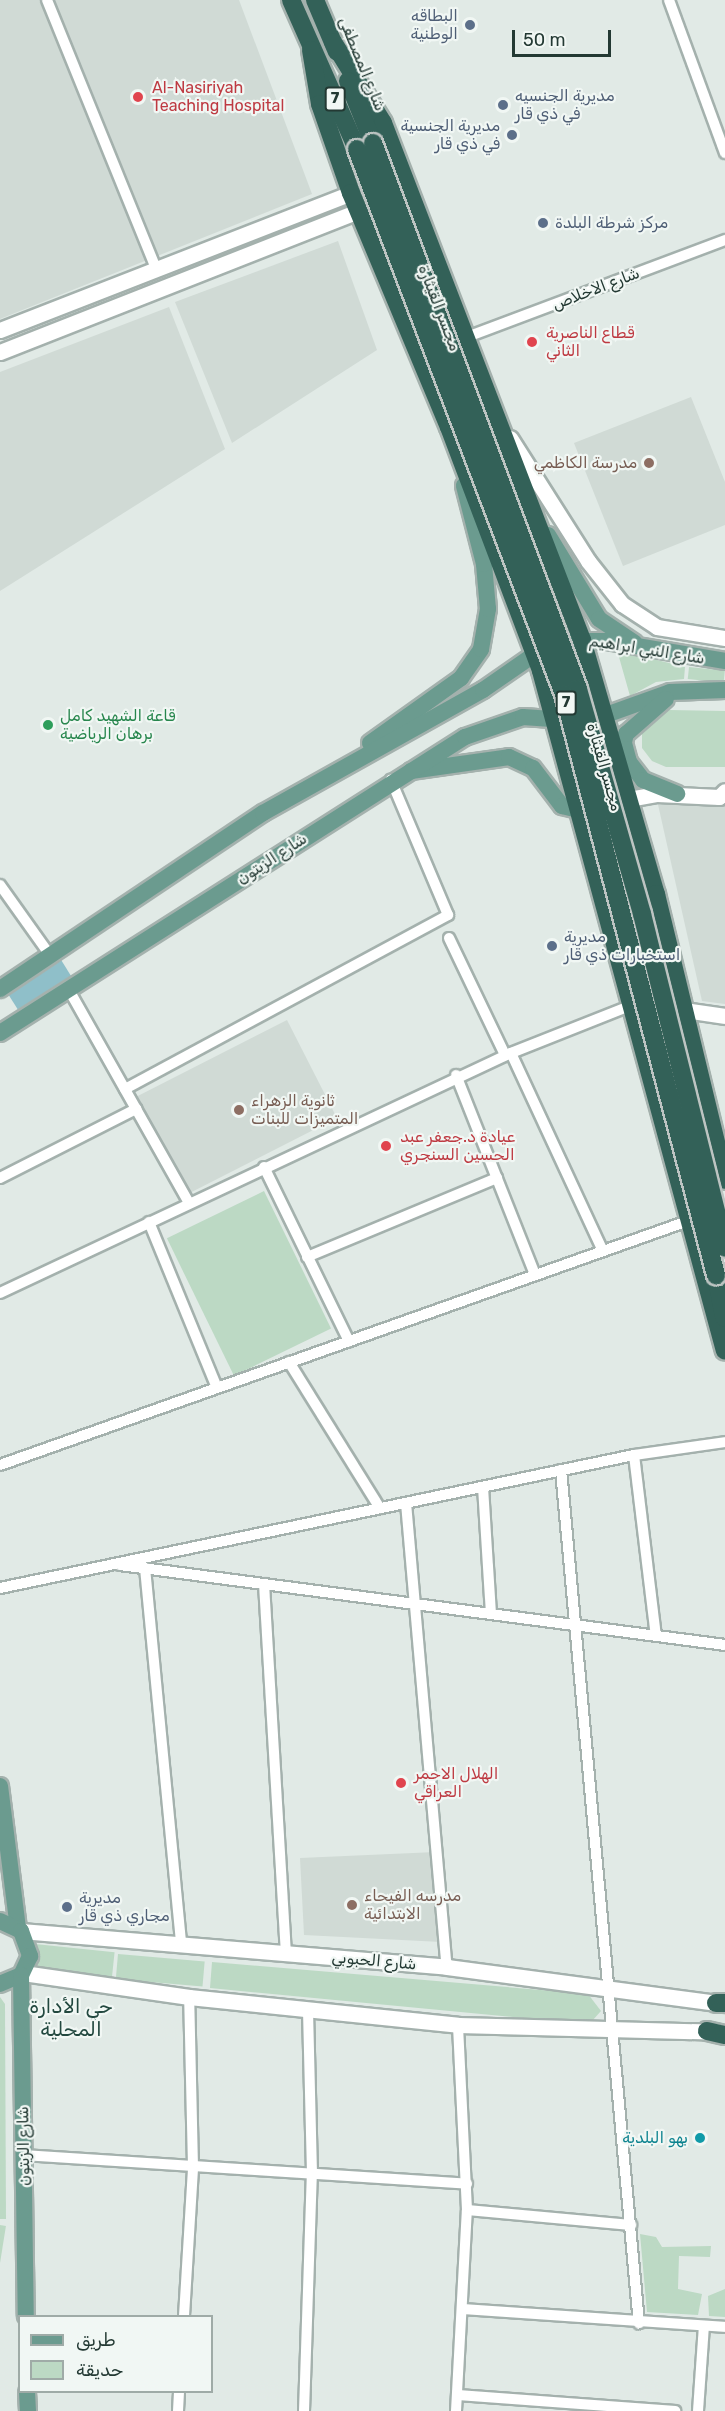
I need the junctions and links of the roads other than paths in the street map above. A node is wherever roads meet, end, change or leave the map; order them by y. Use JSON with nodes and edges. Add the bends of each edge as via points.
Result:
{"nodes":[{"id":1,"x":47,"y":0,"type":"edge"},
{"id":2,"x":291,"y":0,"type":"edge"},
{"id":3,"x":315,"y":0,"type":"edge"},
{"id":4,"x":669,"y":0,"type":"edge"},
{"id":5,"x":333,"y":42,"type":"junction"},
{"id":6,"x":311,"y":50,"type":"junction"},
{"id":7,"x":365,"y":146,"type":"junction"},
{"id":8,"x":725,"y":153,"type":"edge"},
{"id":9,"x":351,"y":193,"type":"junction"},
{"id":10,"x":358,"y":211,"type":"junction"},
{"id":11,"x":725,"y":240,"type":"edge"},
{"id":12,"x":156,"y":269,"type":"junction"},
{"id":13,"x":0,"y":330,"type":"edge"},
{"id":14,"x":467,"y":337,"type":"junction"},
{"id":15,"x":0,"y":352,"type":"edge"},
{"id":16,"x":502,"y":425,"type":"junction"},
{"id":17,"x":449,"y":427,"type":"junction"},
{"id":18,"x":534,"y":509,"type":"junction"},
{"id":19,"x":548,"y":554,"type":"junction"},
{"id":20,"x":504,"y":570,"type":"junction"},
{"id":21,"x":725,"y":638,"type":"edge"},
{"id":22,"x":582,"y":640,"type":"junction"},
{"id":23,"x":641,"y":647,"type":"junction"},
{"id":24,"x":535,"y":654,"type":"junction"},
{"id":25,"x":725,"y":661,"type":"edge"},
{"id":26,"x":725,"y":690,"type":"edge"},
{"id":27,"x":679,"y":691,"type":"junction"},
{"id":28,"x":607,"y":716,"type":"junction"},
{"id":29,"x":556,"y":720,"type":"junction"},
{"id":30,"x":626,"y":734,"type":"junction"},
{"id":31,"x":619,"y":762,"type":"junction"},
{"id":32,"x":407,"y":771,"type":"junction"},
{"id":33,"x":391,"y":780,"type":"junction"},
{"id":34,"x":677,"y":794,"type":"junction"},
{"id":35,"x":723,"y":795,"type":"edge"},
{"id":36,"x":629,"y":798,"type":"junction"},
{"id":37,"x":582,"y":811,"type":"junction"},
{"id":38,"x":263,"y":813,"type":"junction"},
{"id":39,"x":0,"y":885,"type":"edge"},
{"id":40,"x":449,"y":939,"type":"dead end"},
{"id":41,"x":50,"y":955,"type":"junction"},
{"id":42,"x":0,"y":989,"type":"edge"},
{"id":43,"x":69,"y":990,"type":"junction"},
{"id":44,"x":632,"y":1005,"type":"junction"},
{"id":45,"x":684,"y":1010,"type":"junction"},
{"id":46,"x":725,"y":1016,"type":"edge"},
{"id":47,"x":0,"y":1018,"type":"edge"},
{"id":48,"x":21,"y":1020,"type":"junction"},
{"id":49,"x":0,"y":1033,"type":"edge"},
{"id":50,"x":508,"y":1054,"type":"junction"},
{"id":51,"x":456,"y":1075,"type":"junction"},
{"id":52,"x":125,"y":1089,"type":"junction"},
{"id":53,"x":136,"y":1109,"type":"junction"},
{"id":54,"x":264,"y":1167,"type":"junction"},
{"id":55,"x":0,"y":1178,"type":"edge"},
{"id":56,"x":496,"y":1178,"type":"junction"},
{"id":57,"x":725,"y":1180,"type":"edge"},
{"id":58,"x":189,"y":1203,"type":"junction"},
{"id":59,"x":688,"y":1221,"type":"junction"},
{"id":60,"x":148,"y":1222,"type":"junction"},
{"id":61,"x":725,"y":1248,"type":"edge"},
{"id":62,"x":603,"y":1251,"type":"junction"},
{"id":63,"x":308,"y":1257,"type":"junction"},
{"id":64,"x":535,"y":1275,"type":"junction"},
{"id":65,"x":0,"y":1293,"type":"edge"},
{"id":66,"x":725,"y":1322,"type":"edge"},
{"id":67,"x":349,"y":1341,"type":"junction"},
{"id":68,"x":725,"y":1351,"type":"edge"},
{"id":69,"x":289,"y":1362,"type":"junction"},
{"id":70,"x":217,"y":1388,"type":"junction"},
{"id":71,"x":725,"y":1442,"type":"edge"},
{"id":72,"x":634,"y":1455,"type":"junction"},
{"id":73,"x":0,"y":1465,"type":"edge"},
{"id":74,"x":561,"y":1470,"type":"junction"},
{"id":75,"x":483,"y":1487,"type":"junction"},
{"id":76,"x":406,"y":1503,"type":"junction"},
{"id":77,"x":380,"y":1508,"type":"junction"},
{"id":78,"x":111,"y":1564,"type":"junction"},
{"id":79,"x":145,"y":1568,"type":"junction"},
{"id":80,"x":264,"y":1584,"type":"junction"},
{"id":81,"x":0,"y":1588,"type":"edge"},
{"id":82,"x":416,"y":1604,"type":"junction"},
{"id":83,"x":491,"y":1614,"type":"junction"},
{"id":84,"x":574,"y":1625,"type":"junction"},
{"id":85,"x":656,"y":1636,"type":"junction"},
{"id":86,"x":725,"y":1645,"type":"edge"},
{"id":87,"x":0,"y":1786,"type":"edge"},
{"id":88,"x":0,"y":1921,"type":"edge"},
{"id":89,"x":20,"y":1929,"type":"junction"},
{"id":90,"x":180,"y":1944,"type":"junction"},
{"id":91,"x":286,"y":1953,"type":"junction"},
{"id":92,"x":447,"y":1967,"type":"junction"},
{"id":93,"x":22,"y":1974,"type":"junction"},
{"id":94,"x":0,"y":1984,"type":"edge"},
{"id":95,"x":605,"y":1987,"type":"junction"},
{"id":96,"x":189,"y":1997,"type":"junction"},
{"id":97,"x":722,"y":2003,"type":"edge"},
{"id":98,"x":308,"y":2009,"type":"junction"},
{"id":99,"x":458,"y":2025,"type":"junction"},
{"id":100,"x":609,"y":2031,"type":"junction"},
{"id":101,"x":719,"y":2033,"type":"edge"},
{"id":102,"x":24,"y":2155,"type":"junction"},
{"id":103,"x":193,"y":2167,"type":"junction"},
{"id":104,"x":312,"y":2174,"type":"junction"},
{"id":105,"x":467,"y":2184,"type":"junction"},
{"id":106,"x":467,"y":2211,"type":"junction"},
{"id":107,"x":631,"y":2225,"type":"junction"},
{"id":108,"x":464,"y":2309,"type":"junction"},
{"id":109,"x":26,"y":2315,"type":"edge"},
{"id":110,"x":184,"y":2315,"type":"edge"},
{"id":111,"x":639,"y":2323,"type":"junction"},
{"id":112,"x":704,"y":2326,"type":"junction"},
{"id":113,"x":725,"y":2327,"type":"edge"},
{"id":114,"x":27,"y":2393,"type":"edge"},
{"id":115,"x":179,"y":2393,"type":"edge"},
{"id":116,"x":458,"y":2395,"type":"junction"},
{"id":117,"x":28,"y":2411,"type":"edge"},
{"id":118,"x":178,"y":2411,"type":"edge"},
{"id":119,"x":304,"y":2411,"type":"edge"},
{"id":120,"x":456,"y":2411,"type":"edge"},
{"id":121,"x":675,"y":2411,"type":"edge"},
{"id":122,"x":698,"y":2411,"type":"edge"}],
"edges":[{"from":1,"to":12,"type":"street"},
{"from":2,"to":6,"type":"highway","number":"7"},
{"from":3,"to":5,"type":"highway","name":"شارع المصطفى","number":"7"},
{"from":4,"to":8,"type":"street"},
{"from":5,"to":7,"type":"highway","name":"شارع المصطفى","number":"7"},
{"from":5,"to":14,"type":"highway","via":[[383,123]]},
{"from":6,"to":7,"type":"highway","number":"7"},
{"from":6,"to":9,"type":"highway","via":[[323,113]]},
{"from":7,"to":61,"type":"highway","name":"مجسر القيثارة","number":"7","bridge":true,"via":[[578,689],[642,914]]},
{"from":7,"to":66,"type":"highway","name":"مجسر القيثارة","number":"7","bridge":true,"via":[[564,694]]},
{"from":9,"to":10,"type":"highway"},
{"from":9,"to":12,"type":"main road"},
{"from":10,"to":15,"type":"main road"},
{"from":10,"to":17,"type":"highway"},
{"from":11,"to":14,"type":"street","name":"شارع الاخلاص"},
{"from":12,"to":13,"type":"main road"},
{"from":14,"to":16,"type":"highway"},
{"from":16,"to":18,"type":"highway"},
{"from":16,"to":21,"type":"main road","via":[[588,561],[622,604],[657,627]]},
{"from":17,"to":20,"type":"highway"},
{"from":17,"to":38,"type":"main road","via":[[484,564],[488,609],[481,649],[460,678],[429,704]]},
{"from":18,"to":19,"type":"highway"},
{"from":18,"to":23,"type":"main road","via":[[599,620]]},
{"from":19,"to":20,"type":"highway","via":[[546,571],[532,579],[516,582]]},
{"from":19,"to":22,"type":"highway"},
{"from":20,"to":24,"type":"highway"},
{"from":22,"to":23,"type":"main road","name":"شارع النبي ابراهيم"},
{"from":22,"to":24,"type":"main road","name":"شارع النبي ابراهيم"},
{"from":22,"to":28,"type":"highway"},
{"from":23,"to":25,"type":"main road","name":"شارع النبي ابراهيم"},
{"from":24,"to":29,"type":"highway"},
{"from":24,"to":38,"type":"main road","via":[[483,690]]},
{"from":26,"to":27,"type":"main road","name":"شارع النبي ابراهيم"},
{"from":27,"to":28,"type":"main road","name":"شارع النبي ابراهيم"},
{"from":27,"to":30,"type":"main road"},
{"from":28,"to":29,"type":"main road","name":"شارع النبي ابراهيم"},
{"from":28,"to":31,"type":"highway"},
{"from":29,"to":32,"type":"main road","name":"شارع الزيتون","via":[[523,717],[498,722]]},
{"from":29,"to":37,"type":"highway"},
{"from":30,"to":31,"type":"main road"},
{"from":30,"to":34,"type":"main road","via":[[625,752],[634,771],[650,784]]},
{"from":31,"to":36,"type":"highway"},
{"from":32,"to":33,"type":"main road","name":"شارع الزيتون"},
{"from":32,"to":37,"type":"main road","via":[[509,757],[533,768],[562,806]]},
{"from":33,"to":43,"type":"main road","name":"شارع الزيتون"},
{"from":33,"to":52,"type":"street","via":[[448,915]]},
{"from":34,"to":35,"type":"main road"},
{"from":34,"to":36,"type":"main road"},
{"from":36,"to":37,"type":"main road"},
{"from":36,"to":45,"type":"highway"},
{"from":37,"to":44,"type":"highway"},
{"from":38,"to":41,"type":"main road"},
{"from":39,"to":41,"type":"street"},
{"from":40,"to":50,"type":"street"},
{"from":41,"to":42,"type":"main road"},
{"from":43,"to":48,"type":"main road","name":"شارع الزيتون"},
{"from":43,"to":52,"type":"street"},
{"from":44,"to":50,"type":"street"},
{"from":44,"to":59,"type":"highway"},
{"from":45,"to":46,"type":"main road"},
{"from":45,"to":57,"type":"highway"},
{"from":47,"to":48,"type":"main road"},
{"from":48,"to":49,"type":"main road","name":"شارع الزيتون"},
{"from":50,"to":51,"type":"street"},
{"from":50,"to":62,"type":"street"},
{"from":51,"to":54,"type":"street"},
{"from":51,"to":56,"type":"street"},
{"from":52,"to":53,"type":"street"},
{"from":53,"to":55,"type":"street"},
{"from":53,"to":58,"type":"street"},
{"from":54,"to":58,"type":"street"},
{"from":54,"to":63,"type":"street"},
{"from":56,"to":63,"type":"street"},
{"from":56,"to":64,"type":"street"},
{"from":58,"to":60,"type":"street"},
{"from":59,"to":62,"type":"street"},
{"from":59,"to":68,"type":"highway"},
{"from":60,"to":65,"type":"street"},
{"from":60,"to":70,"type":"street"},
{"from":62,"to":64,"type":"street"},
{"from":63,"to":67,"type":"street"},
{"from":64,"to":67,"type":"street"},
{"from":67,"to":69,"type":"street"},
{"from":69,"to":70,"type":"street"},
{"from":69,"to":77,"type":"street"},
{"from":70,"to":73,"type":"street"},
{"from":71,"to":72,"type":"street"},
{"from":72,"to":74,"type":"street"},
{"from":72,"to":85,"type":"street"},
{"from":74,"to":75,"type":"street"},
{"from":74,"to":84,"type":"street"},
{"from":75,"to":76,"type":"street"},
{"from":75,"to":83,"type":"street"},
{"from":76,"to":77,"type":"street"},
{"from":76,"to":82,"type":"street"},
{"from":77,"to":78,"type":"street"},
{"from":78,"to":79,"type":"street"},
{"from":78,"to":81,"type":"street"},
{"from":79,"to":80,"type":"street"},
{"from":79,"to":90,"type":"street"},
{"from":80,"to":82,"type":"street"},
{"from":80,"to":91,"type":"street"},
{"from":82,"to":83,"type":"street"},
{"from":82,"to":92,"type":"street"},
{"from":83,"to":84,"type":"street"},
{"from":84,"to":85,"type":"street"},
{"from":84,"to":95,"type":"street"},
{"from":85,"to":86,"type":"street"},
{"from":87,"to":89,"type":"main road"},
{"from":88,"to":89,"type":"main road"},
{"from":89,"to":90,"type":"main road","name":"شارع الحبوبي"},
{"from":89,"to":93,"type":"main road","name":"شارع الزيتون","via":[[30,1956]]},
{"from":90,"to":91,"type":"main road","name":"شارع الحبوبي"},
{"from":91,"to":92,"type":"main road","name":"شارع الحبوبي"},
{"from":92,"to":95,"type":"main road","name":"شارع الحبوبي"},
{"from":93,"to":94,"type":"main road"},
{"from":93,"to":96,"type":"main road"},
{"from":93,"to":102,"type":"main road","name":"شارع الزيتون"},
{"from":95,"to":97,"type":"main road","name":"شارع الحبوبي"},
{"from":95,"to":100,"type":"street"},
{"from":96,"to":98,"type":"main road"},
{"from":96,"to":103,"type":"street"},
{"from":98,"to":99,"type":"main road"},
{"from":98,"to":104,"type":"street"},
{"from":99,"to":100,"type":"main road"},
{"from":99,"to":105,"type":"street"},
{"from":100,"to":101,"type":"main road"},
{"from":100,"to":107,"type":"street"},
{"from":102,"to":103,"type":"street"},
{"from":102,"to":109,"type":"main road","name":"شارع الزيتون"},
{"from":103,"to":104,"type":"street"},
{"from":103,"to":110,"type":"street"},
{"from":104,"to":105,"type":"street"},
{"from":104,"to":119,"type":"street"},
{"from":105,"to":106,"type":"street"},
{"from":106,"to":107,"type":"street"},
{"from":106,"to":108,"type":"street"},
{"from":107,"to":111,"type":"street"},
{"from":108,"to":111,"type":"street"},
{"from":108,"to":116,"type":"street"},
{"from":111,"to":112,"type":"street"},
{"from":112,"to":113,"type":"street"},
{"from":112,"to":122,"type":"street"},
{"from":114,"to":117,"type":"main road"},
{"from":115,"to":118,"type":"street"},
{"from":116,"to":120,"type":"street"},
{"from":116,"to":121,"type":"street"}]}
